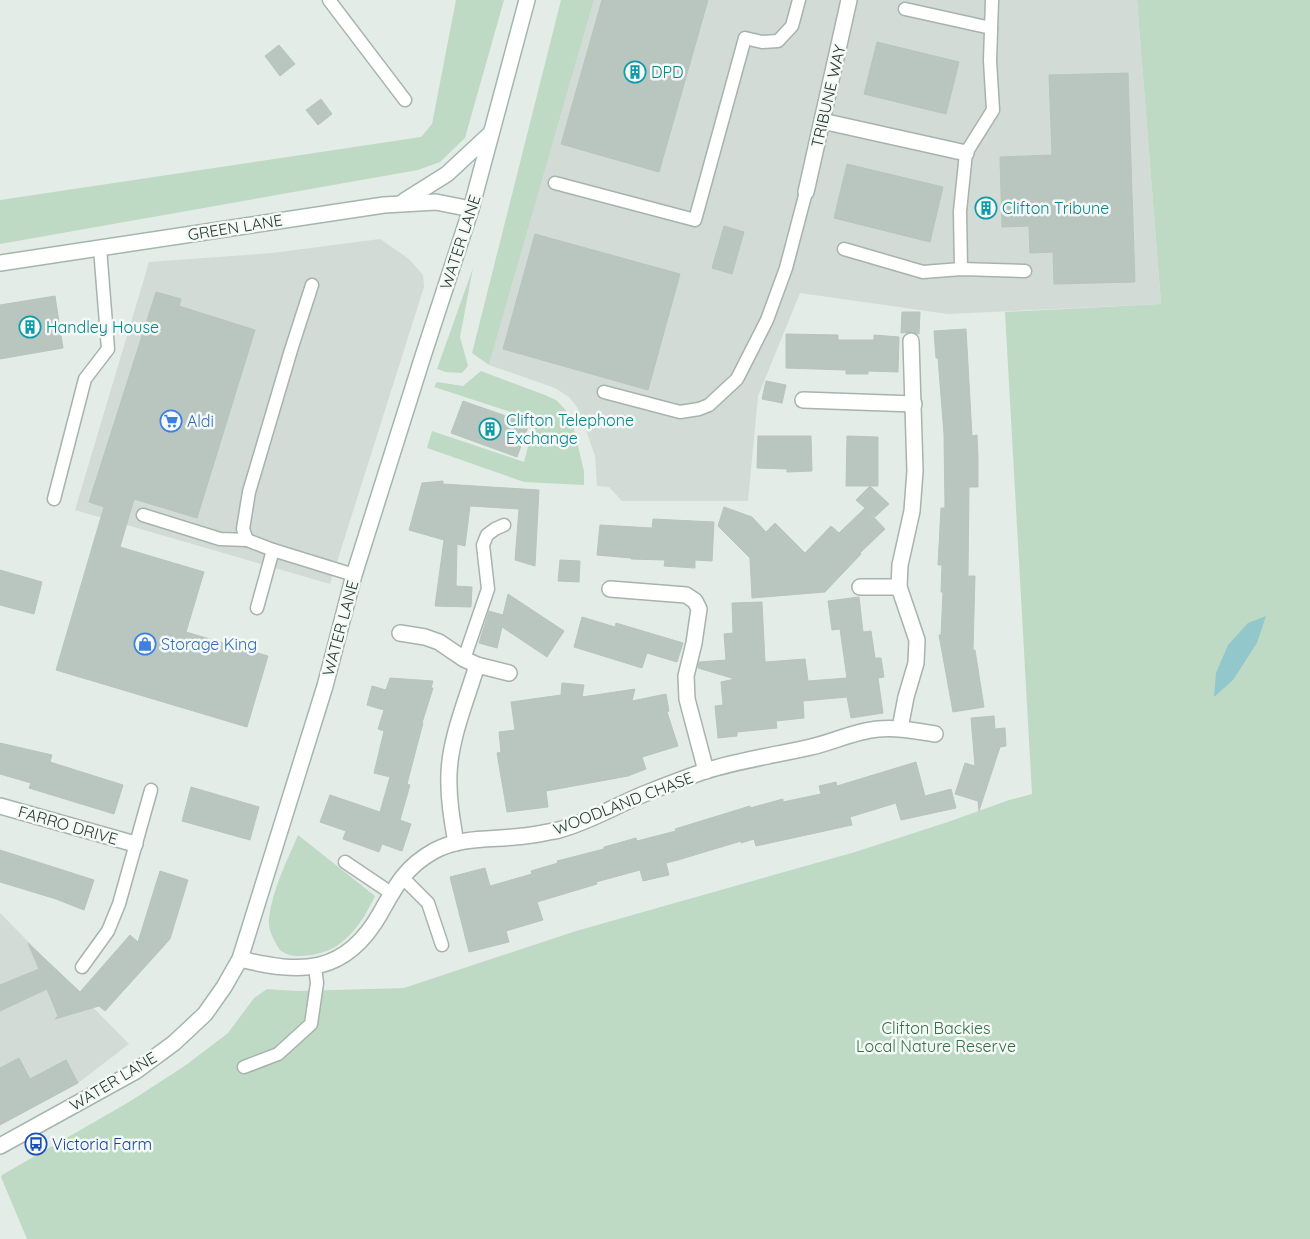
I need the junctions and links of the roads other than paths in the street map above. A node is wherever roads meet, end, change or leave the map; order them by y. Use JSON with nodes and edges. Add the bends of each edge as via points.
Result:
{"nodes":[{"id":1,"x":329,"y":0,"type":"edge"},
{"id":2,"x":526,"y":0,"type":"edge"},
{"id":3,"x":799,"y":0,"type":"edge"},
{"id":4,"x":849,"y":0,"type":"edge"},
{"id":5,"x":992,"y":0,"type":"edge"},
{"id":6,"x":905,"y":9,"type":"dead end"},
{"id":7,"x":991,"y":28,"type":"junction"},
{"id":8,"x":405,"y":100,"type":"dead end"},
{"id":9,"x":822,"y":121,"type":"junction"},
{"id":10,"x":491,"y":133,"type":"junction"},
{"id":11,"x":966,"y":153,"type":"junction"},
{"id":12,"x":555,"y":183,"type":"dead end"},
{"id":13,"x":806,"y":192,"type":"joint"},
{"id":14,"x":401,"y":203,"type":"junction"},
{"id":15,"x":471,"y":209,"type":"junction"},
{"id":16,"x":100,"y":248,"type":"junction"},
{"id":17,"x":844,"y":249,"type":"dead end"},
{"id":18,"x":0,"y":263,"type":"edge"},
{"id":19,"x":961,"y":269,"type":"junction"},
{"id":20,"x":1025,"y":271,"type":"dead end"},
{"id":21,"x":312,"y":285,"type":"dead end"},
{"id":22,"x":911,"y":341,"type":"dead end"},
{"id":23,"x":604,"y":392,"type":"dead end"},
{"id":24,"x":803,"y":400,"type":"dead end"},
{"id":25,"x":914,"y":404,"type":"junction"},
{"id":26,"x":54,"y":499,"type":"dead end"},
{"id":27,"x":143,"y":515,"type":"dead end"},
{"id":28,"x":504,"y":525,"type":"dead end"},
{"id":29,"x":248,"y":540,"type":"junction"},
{"id":30,"x":273,"y":550,"type":"junction"},
{"id":31,"x":354,"y":575,"type":"junction"},
{"id":32,"x":860,"y":587,"type":"dead end"},
{"id":33,"x":899,"y":587,"type":"junction"},
{"id":34,"x":610,"y":589,"type":"dead end"},
{"id":35,"x":257,"y":608,"type":"dead end"},
{"id":36,"x":400,"y":633,"type":"dead end"},
{"id":37,"x":470,"y":662,"type":"junction"},
{"id":38,"x":510,"y":673,"type":"dead end"},
{"id":39,"x":900,"y":728,"type":"junction"},
{"id":40,"x":935,"y":734,"type":"dead end"},
{"id":41,"x":706,"y":771,"type":"junction"},
{"id":42,"x":151,"y":790,"type":"dead end"},
{"id":43,"x":0,"y":806,"type":"edge"},
{"id":44,"x":456,"y":843,"type":"junction"},
{"id":45,"x":135,"y":844,"type":"junction"},
{"id":46,"x":345,"y":862,"type":"dead end"},
{"id":47,"x":402,"y":877,"type":"junction"},
{"id":48,"x":391,"y":893,"type":"junction"},
{"id":49,"x":442,"y":945,"type":"dead end"},
{"id":50,"x":240,"y":960,"type":"junction"},
{"id":51,"x":82,"y":967,"type":"dead end"},
{"id":52,"x":315,"y":968,"type":"junction"},
{"id":53,"x":244,"y":1068,"type":"dead end"},
{"id":54,"x":0,"y":1146,"type":"edge"}],
"edges":[{"from":1,"to":8,"type":"lane"},
{"from":2,"to":10,"type":"street","name":"WATER LANE"},
{"from":3,"to":12,"type":"lane","via":[[792,26],[778,41],[745,38],[695,220]]},
{"from":4,"to":9,"type":"street","name":"TRIBUNE WAY"},
{"from":5,"to":7,"type":"lane"},
{"from":6,"to":7,"type":"lane"},
{"from":7,"to":11,"type":"lane","via":[[993,110]]},
{"from":9,"to":11,"type":"street"},
{"from":9,"to":13,"type":"street","name":"TRIBUNE WAY"},
{"from":10,"to":14,"type":"street","via":[[448,174]]},
{"from":10,"to":15,"type":"street","name":"WATER LANE"},
{"from":11,"to":19,"type":"lane","via":[[960,211]]},
{"from":13,"to":23,"type":"lane","via":[[786,268],[767,320],[737,379],[709,405],[680,412]]},
{"from":14,"to":15,"type":"street","name":"GREEN LANE","via":[[436,202]]},
{"from":14,"to":16,"type":"street","name":"GREEN LANE"},
{"from":15,"to":31,"type":"street","name":"WATER LANE"},
{"from":16,"to":18,"type":"street","name":"GREEN LANE"},
{"from":16,"to":26,"type":"lane","via":[[108,349],[85,379]]},
{"from":17,"to":19,"type":"lane","via":[[923,272]]},
{"from":19,"to":20,"type":"lane"},
{"from":21,"to":29,"type":"lane","via":[[249,492],[243,529]]},
{"from":22,"to":25,"type":"street"},
{"from":24,"to":25,"type":"street"},
{"from":25,"to":33,"type":"street","via":[[912,512],[900,565]]},
{"from":27,"to":29,"type":"lane","via":[[220,539]]},
{"from":28,"to":37,"type":"lane","via":[[487,535],[483,545],[488,589]]},
{"from":29,"to":30,"type":"lane"},
{"from":30,"to":31,"type":"lane"},
{"from":30,"to":35,"type":"lane"},
{"from":31,"to":50,"type":"street","name":"WATER LANE","via":[[325,686]]},
{"from":32,"to":33,"type":"street"},
{"from":33,"to":39,"type":"street","via":[[917,640],[916,663]]},
{"from":34,"to":41,"type":"street","via":[[686,595],[695,600],[699,610],[686,676],[687,699]]},
{"from":36,"to":37,"type":"street","via":[[432,639]]},
{"from":37,"to":38,"type":"street"},
{"from":37,"to":44,"type":"street","via":[[449,772]]},
{"from":39,"to":40,"type":"street","name":"WOODLAND CHASE"},
{"from":39,"to":41,"type":"street","name":"WOODLAND CHASE","via":[[870,731]]},
{"from":41,"to":44,"type":"street","name":"WOODLAND CHASE","via":[[560,829]]},
{"from":42,"to":45,"type":"lane"},
{"from":43,"to":45,"type":"street","name":"FARRO DRIVE"},
{"from":44,"to":47,"type":"street","name":"WOODLAND CHASE","via":[[435,850]]},
{"from":45,"to":51,"type":"lane","via":[[112,922]]},
{"from":46,"to":48,"type":"lane"},
{"from":47,"to":48,"type":"street","name":"WOODLAND CHASE"},
{"from":47,"to":49,"type":"lane","via":[[428,903]]},
{"from":48,"to":52,"type":"street","name":"WOODLAND CHASE","via":[[368,934],[351,950]]},
{"from":50,"to":52,"type":"street","name":"WOODLAND CHASE","via":[[283,968]]},
{"from":50,"to":54,"type":"street","name":"WATER LANE","via":[[205,1014],[174,1043],[136,1071]]},
{"from":52,"to":53,"type":"lane","via":[[317,983],[311,1024],[278,1054]]}]}
